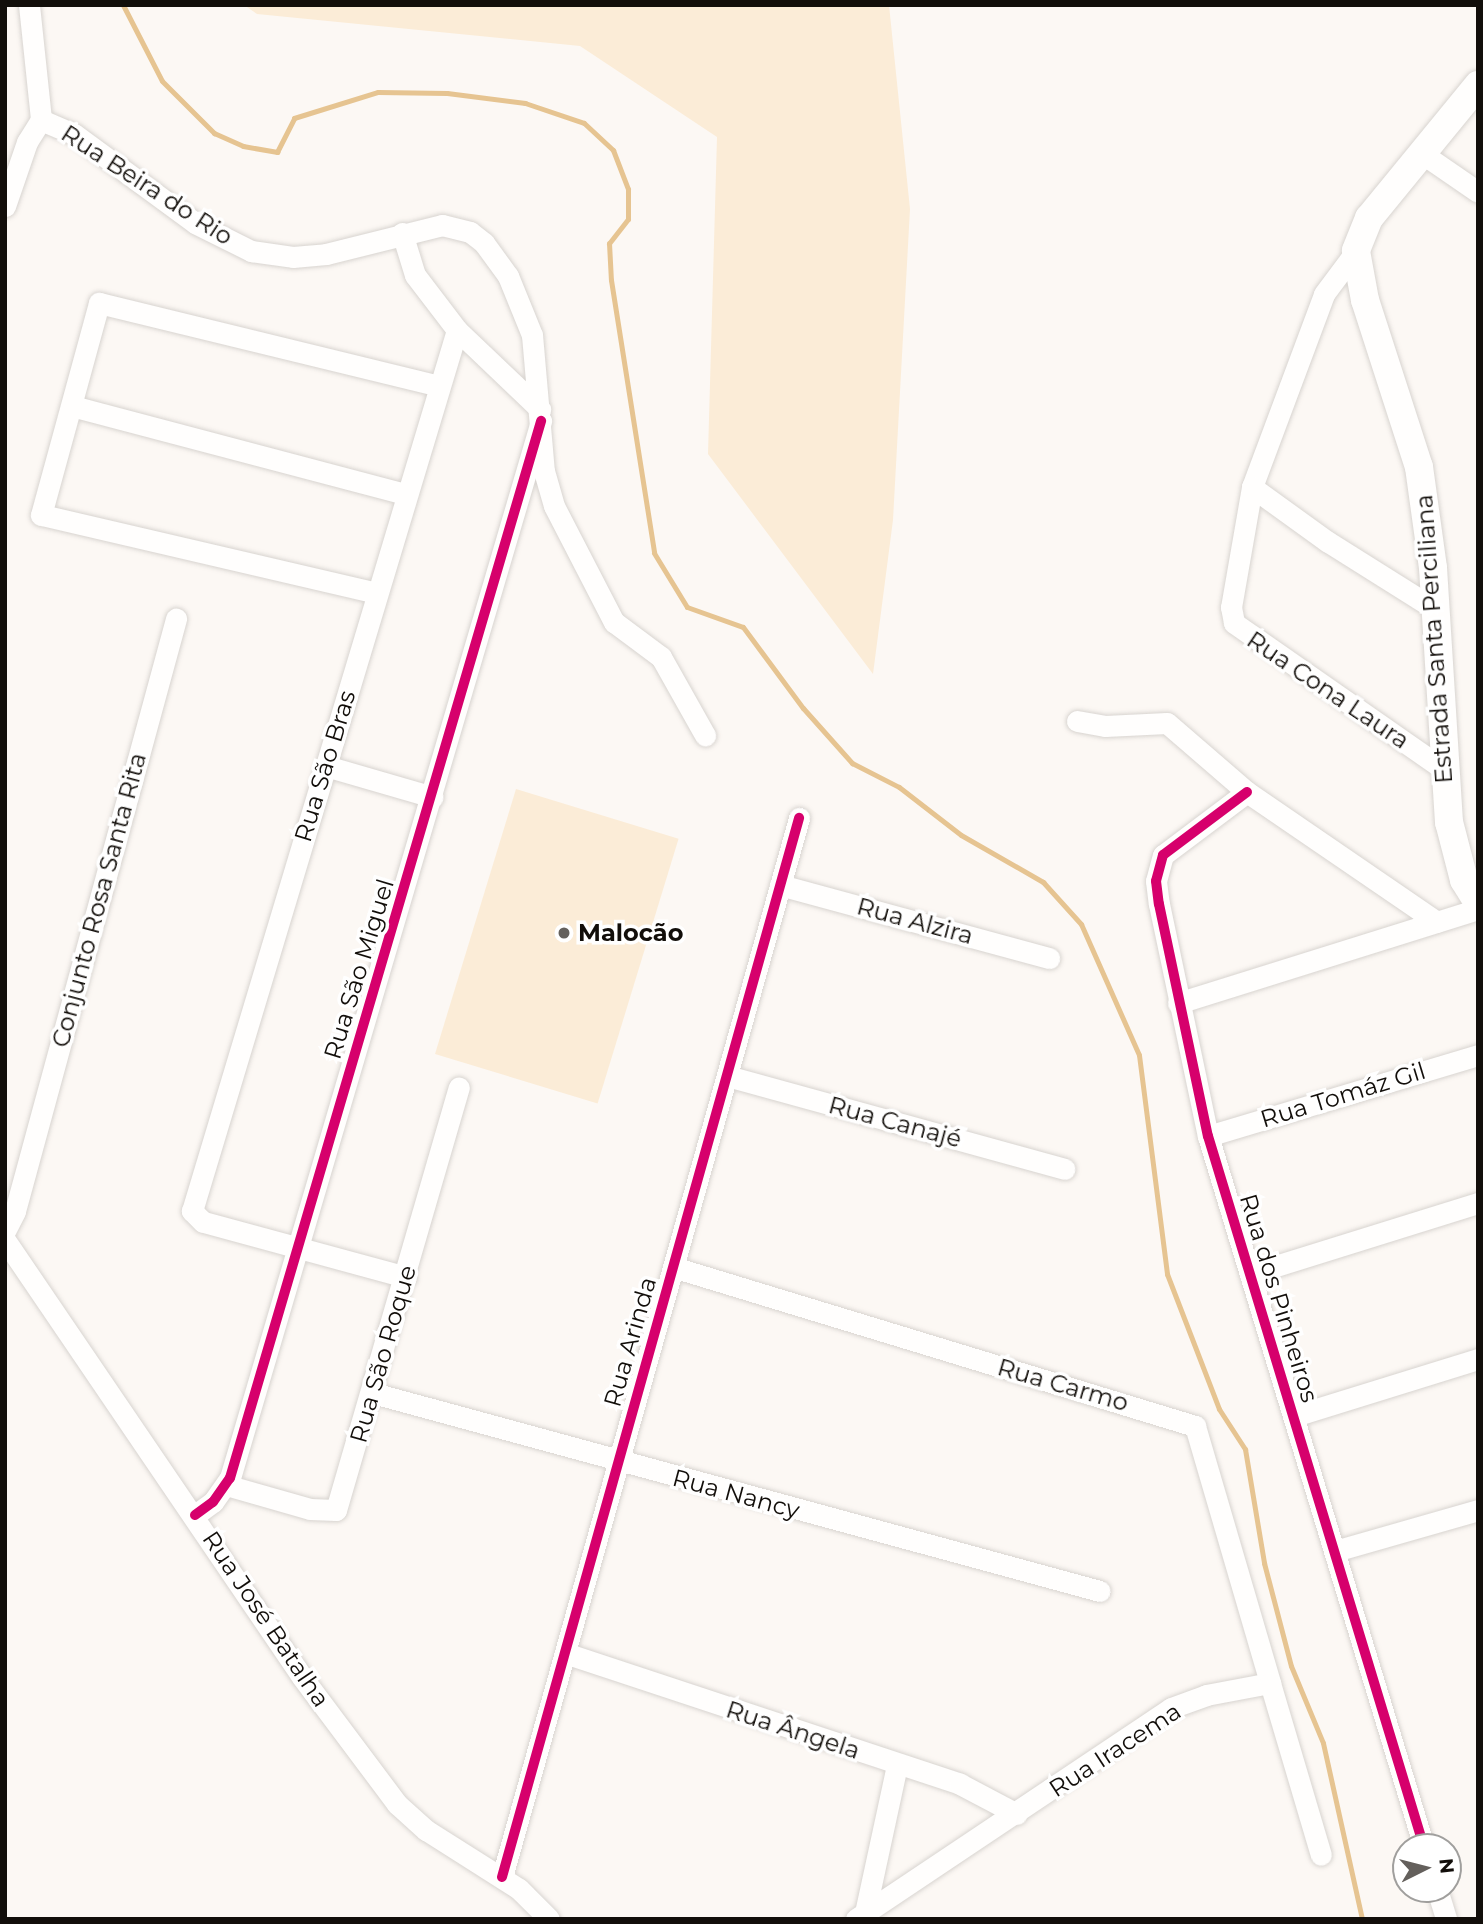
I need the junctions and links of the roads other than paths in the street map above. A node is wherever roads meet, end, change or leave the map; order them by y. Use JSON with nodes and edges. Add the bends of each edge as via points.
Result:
{"nodes":[{"id":1,"x":29,"y":5,"type":"edge"},
{"id":2,"x":1478,"y":85,"type":"edge"},
{"id":3,"x":41,"y":120,"type":"junction"},
{"id":4,"x":1420,"y":152,"type":"junction"},
{"id":5,"x":1478,"y":192,"type":"edge"},
{"id":6,"x":5,"y":206,"type":"edge"},
{"id":7,"x":402,"y":233,"type":"junction"},
{"id":8,"x":1356,"y":251,"type":"junction"},
{"id":9,"x":457,"y":330,"type":"junction"},
{"id":10,"x":439,"y":386,"type":"junction"},
{"id":11,"x":72,"y":406,"type":"junction"},
{"id":12,"x":541,"y":415,"type":"junction"},
{"id":13,"x":1252,"y":487,"type":"junction"},
{"id":14,"x":406,"y":494,"type":"junction"},
{"id":15,"x":377,"y":593,"type":"junction"},
{"id":16,"x":1435,"y":609,"type":"junction"},
{"id":17,"x":176,"y":619,"type":"dead end"},
{"id":18,"x":1077,"y":721,"type":"dead end"},
{"id":19,"x":705,"y":735,"type":"dead end"},
{"id":20,"x":326,"y":766,"type":"junction"},
{"id":21,"x":1443,"y":769,"type":"junction"},
{"id":22,"x":1247,"y":792,"type":"junction"},
{"id":23,"x":433,"y":797,"type":"junction"},
{"id":24,"x":799,"y":818,"type":"dead end"},
{"id":25,"x":780,"y":885,"type":"junction"},
{"id":26,"x":1478,"y":902,"type":"edge"},
{"id":27,"x":1478,"y":909,"type":"edge"},
{"id":28,"x":1437,"y":922,"type":"junction"},
{"id":29,"x":1049,"y":958,"type":"dead end"},
{"id":30,"x":1178,"y":1003,"type":"junction"},
{"id":31,"x":1478,"y":1055,"type":"edge"},
{"id":32,"x":727,"y":1076,"type":"junction"},
{"id":33,"x":459,"y":1088,"type":"dead end"},
{"id":34,"x":1208,"y":1136,"type":"junction"},
{"id":35,"x":1064,"y":1169,"type":"dead end"},
{"id":36,"x":13,"y":1184,"type":"edge"},
{"id":37,"x":1478,"y":1203,"type":"edge"},
{"id":38,"x":5,"y":1231,"type":"edge"},
{"id":39,"x":5,"y":1240,"type":"edge"},
{"id":40,"x":296,"y":1247,"type":"junction"},
{"id":41,"x":673,"y":1267,"type":"junction"},
{"id":42,"x":1250,"y":1274,"type":"junction"},
{"id":43,"x":406,"y":1277,"type":"junction"},
{"id":44,"x":1478,"y":1359,"type":"edge"},
{"id":45,"x":373,"y":1393,"type":"junction"},
{"id":46,"x":1294,"y":1416,"type":"junction"},
{"id":47,"x":618,"y":1462,"type":"junction"},
{"id":48,"x":226,"y":1485,"type":"junction"},
{"id":49,"x":1478,"y":1510,"type":"edge"},
{"id":50,"x":194,"y":1515,"type":"junction"},
{"id":51,"x":1335,"y":1551,"type":"junction"},
{"id":52,"x":1100,"y":1591,"type":"dead end"},
{"id":53,"x":565,"y":1653,"type":"junction"},
{"id":54,"x":1270,"y":1683,"type":"junction"},
{"id":55,"x":897,"y":1765,"type":"junction"},
{"id":56,"x":1017,"y":1814,"type":"junction"},
{"id":57,"x":1420,"y":1833,"type":"edge"},
{"id":58,"x":1321,"y":1855,"type":"dead end"},
{"id":59,"x":502,"y":1877,"type":"junction"},
{"id":60,"x":860,"y":1916,"type":"edge"},
{"id":61,"x":549,"y":1919,"type":"edge"}],
"edges":[{"from":1,"to":3,"type":"street"},
{"from":2,"to":4,"type":"street"},
{"from":3,"to":6,"type":"street","via":[[27,142]]},
{"from":3,"to":7,"type":"street","name":"Rua Beira do Rio","via":[[74,134],[195,223],[251,251],[293,257],[326,254]]},
{"from":4,"to":5,"type":"street"},
{"from":4,"to":8,"type":"street","via":[[1369,218]]},
{"from":7,"to":9,"type":"street","via":[[415,275]]},
{"from":7,"to":12,"type":"street","name":"Rua Beira do Rio","via":[[451,226],[484,243],[522,304],[536,355]]},
{"from":8,"to":13,"type":"street","via":[[1324,294]]},
{"from":8,"to":16,"type":"street","name":"Estrada Santa Perciliana","via":[[1365,300],[1419,467]]},
{"from":9,"to":10,"type":"street","name":"Rua São Bras"},
{"from":9,"to":12,"type":"street"},
{"from":10,"to":11,"type":"street","via":[[99,303]]},
{"from":10,"to":14,"type":"street","name":"Rua São Bras"},
{"from":11,"to":14,"type":"street"},
{"from":11,"to":15,"type":"street","via":[[41,515]]},
{"from":12,"to":19,"type":"street","name":"Rua Beira do Rio","via":[[547,489],[595,588],[621,630],[661,657]]},
{"from":12,"to":23,"type":"street","name":"Rua São Miguel"},
{"from":13,"to":16,"type":"street","via":[[1328,542]]},
{"from":13,"to":21,"type":"street","name":"Rua Cona Laura","via":[[1231,607],[1234,623]]},
{"from":14,"to":15,"type":"street","name":"Rua São Bras"},
{"from":15,"to":20,"type":"street","name":"Rua São Bras"},
{"from":16,"to":21,"type":"street","name":"Estrada Santa Perciliana"},
{"from":17,"to":36,"type":"street","name":"Conjunto Rosa Santa Rita"},
{"from":18,"to":22,"type":"street","via":[[1105,726],[1152,720],[1167,723]]},
{"from":20,"to":23,"type":"street"},
{"from":20,"to":40,"type":"street","name":"Rua São Bras","via":[[192,1201],[192,1211],[203,1222]]},
{"from":21,"to":26,"type":"street","name":"Estrada Santa Perciliana","via":[[1453,846],[1464,880]]},
{"from":22,"to":28,"type":"street"},
{"from":22,"to":30,"type":"street","name":"Rua dos Pinheiros","via":[[1175,844],[1157,867],[1159,904]]},
{"from":23,"to":40,"type":"street","name":"Rua São Miguel"},
{"from":24,"to":25,"type":"street","name":"Rua Arinda"},
{"from":25,"to":29,"type":"street","name":"Rua Alzira"},
{"from":25,"to":32,"type":"street","name":"Rua Arinda"},
{"from":27,"to":28,"type":"street"},
{"from":28,"to":30,"type":"street"},
{"from":30,"to":34,"type":"street","name":"Rua dos Pinheiros"},
{"from":31,"to":34,"type":"street","name":"Rua Tomáz Gil"},
{"from":32,"to":35,"type":"street","name":"Rua Canajé"},
{"from":32,"to":41,"type":"street","name":"Rua Arinda"},
{"from":33,"to":43,"type":"street","name":"Rua São Roque"},
{"from":34,"to":42,"type":"street","name":"Rua dos Pinheiros"},
{"from":36,"to":38,"type":"street","name":"Conjunto Rosa Santa Rita","via":[[15,1211]]},
{"from":37,"to":42,"type":"street"},
{"from":39,"to":50,"type":"street","name":"Rua José Batalha"},
{"from":40,"to":43,"type":"street"},
{"from":40,"to":48,"type":"street","name":"Rua São Miguel"},
{"from":41,"to":47,"type":"street","name":"Rua Arinda"},
{"from":41,"to":54,"type":"street","name":"Rua Carmo","via":[[1195,1426]]},
{"from":42,"to":46,"type":"street","name":"Rua dos Pinheiros"},
{"from":43,"to":45,"type":"street","name":"Rua São Roque"},
{"from":44,"to":46,"type":"street"},
{"from":45,"to":47,"type":"street","name":"Rua Nancy"},
{"from":45,"to":48,"type":"street","name":"Rua São Roque","via":[[336,1510],[310,1509]]},
{"from":46,"to":51,"type":"street","name":"Rua dos Pinheiros"},
{"from":47,"to":52,"type":"street","name":"Rua Nancy"},
{"from":47,"to":53,"type":"street","name":"Rua Arinda"},
{"from":48,"to":50,"type":"street"},
{"from":49,"to":51,"type":"street"},
{"from":50,"to":59,"type":"street","name":"Rua José Batalha","via":[[302,1676],[397,1804],[426,1830]]},
{"from":51,"to":57,"type":"street","name":"Rua dos Pinheiros"},
{"from":53,"to":55,"type":"street","name":"Rua Ângela"},
{"from":53,"to":59,"type":"street","name":"Rua Arinda"},
{"from":54,"to":56,"type":"street","name":"Rua Iracema","via":[[1206,1695],[1171,1708]]},
{"from":54,"to":58,"type":"street"},
{"from":55,"to":56,"type":"street","name":"Rua Ângela","via":[[960,1784]]},
{"from":55,"to":60,"type":"street"},
{"from":56,"to":60,"type":"street","name":"Rua Iracema"},
{"from":59,"to":61,"type":"street","name":"Rua José Batalha"}]}
